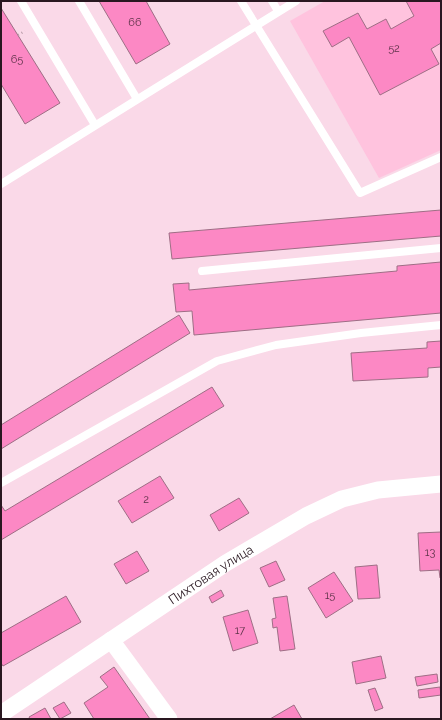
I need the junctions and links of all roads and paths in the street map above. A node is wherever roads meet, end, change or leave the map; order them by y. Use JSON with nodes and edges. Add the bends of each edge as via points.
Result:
{"nodes":[{"id":1,"x":21,"y":1,"type":"edge"},
{"id":2,"x":79,"y":1,"type":"edge"},
{"id":3,"x":242,"y":1,"type":"edge"},
{"id":4,"x":272,"y":1,"type":"edge"},
{"id":5,"x":296,"y":1,"type":"edge"},
{"id":6,"x":278,"y":11,"type":"junction"},
{"id":7,"x":256,"y":26,"type":"junction"},
{"id":8,"x":137,"y":99,"type":"junction"},
{"id":9,"x":96,"y":125,"type":"junction"},
{"id":10,"x":441,"y":158,"type":"edge"},
{"id":11,"x":1,"y":184,"type":"edge"},
{"id":12,"x":441,"y":248,"type":"edge"},
{"id":13,"x":202,"y":271,"type":"dead end"},
{"id":14,"x":441,"y":325,"type":"edge"},
{"id":15,"x":1,"y":483,"type":"edge"},
{"id":16,"x":441,"y":484,"type":"edge"},
{"id":17,"x":111,"y":640,"type":"junction"},
{"id":18,"x":1,"y":714,"type":"edge"},
{"id":19,"x":169,"y":719,"type":"edge"}],
"edges":[{"from":1,"to":9,"type":"lane"},
{"from":2,"to":8,"type":"lane"},
{"from":3,"to":7,"type":"lane"},
{"from":4,"to":6,"type":"lane"},
{"from":5,"to":6,"type":"lane"},
{"from":6,"to":7,"type":"lane"},
{"from":7,"to":8,"type":"lane"},
{"from":7,"to":10,"type":"lane","via":[[360,193]]},
{"from":8,"to":9,"type":"lane"},
{"from":9,"to":11,"type":"lane"},
{"from":12,"to":13,"type":"lane"},
{"from":14,"to":15,"type":"lane","via":[[276,345],[217,361]]},
{"from":16,"to":17,"type":"street","name":"Пихтовая улица","via":[[378,490],[342,498],[226,563]]},
{"from":17,"to":18,"type":"street","name":"Пихтовая улица"},
{"from":17,"to":19,"type":"street"}]}
